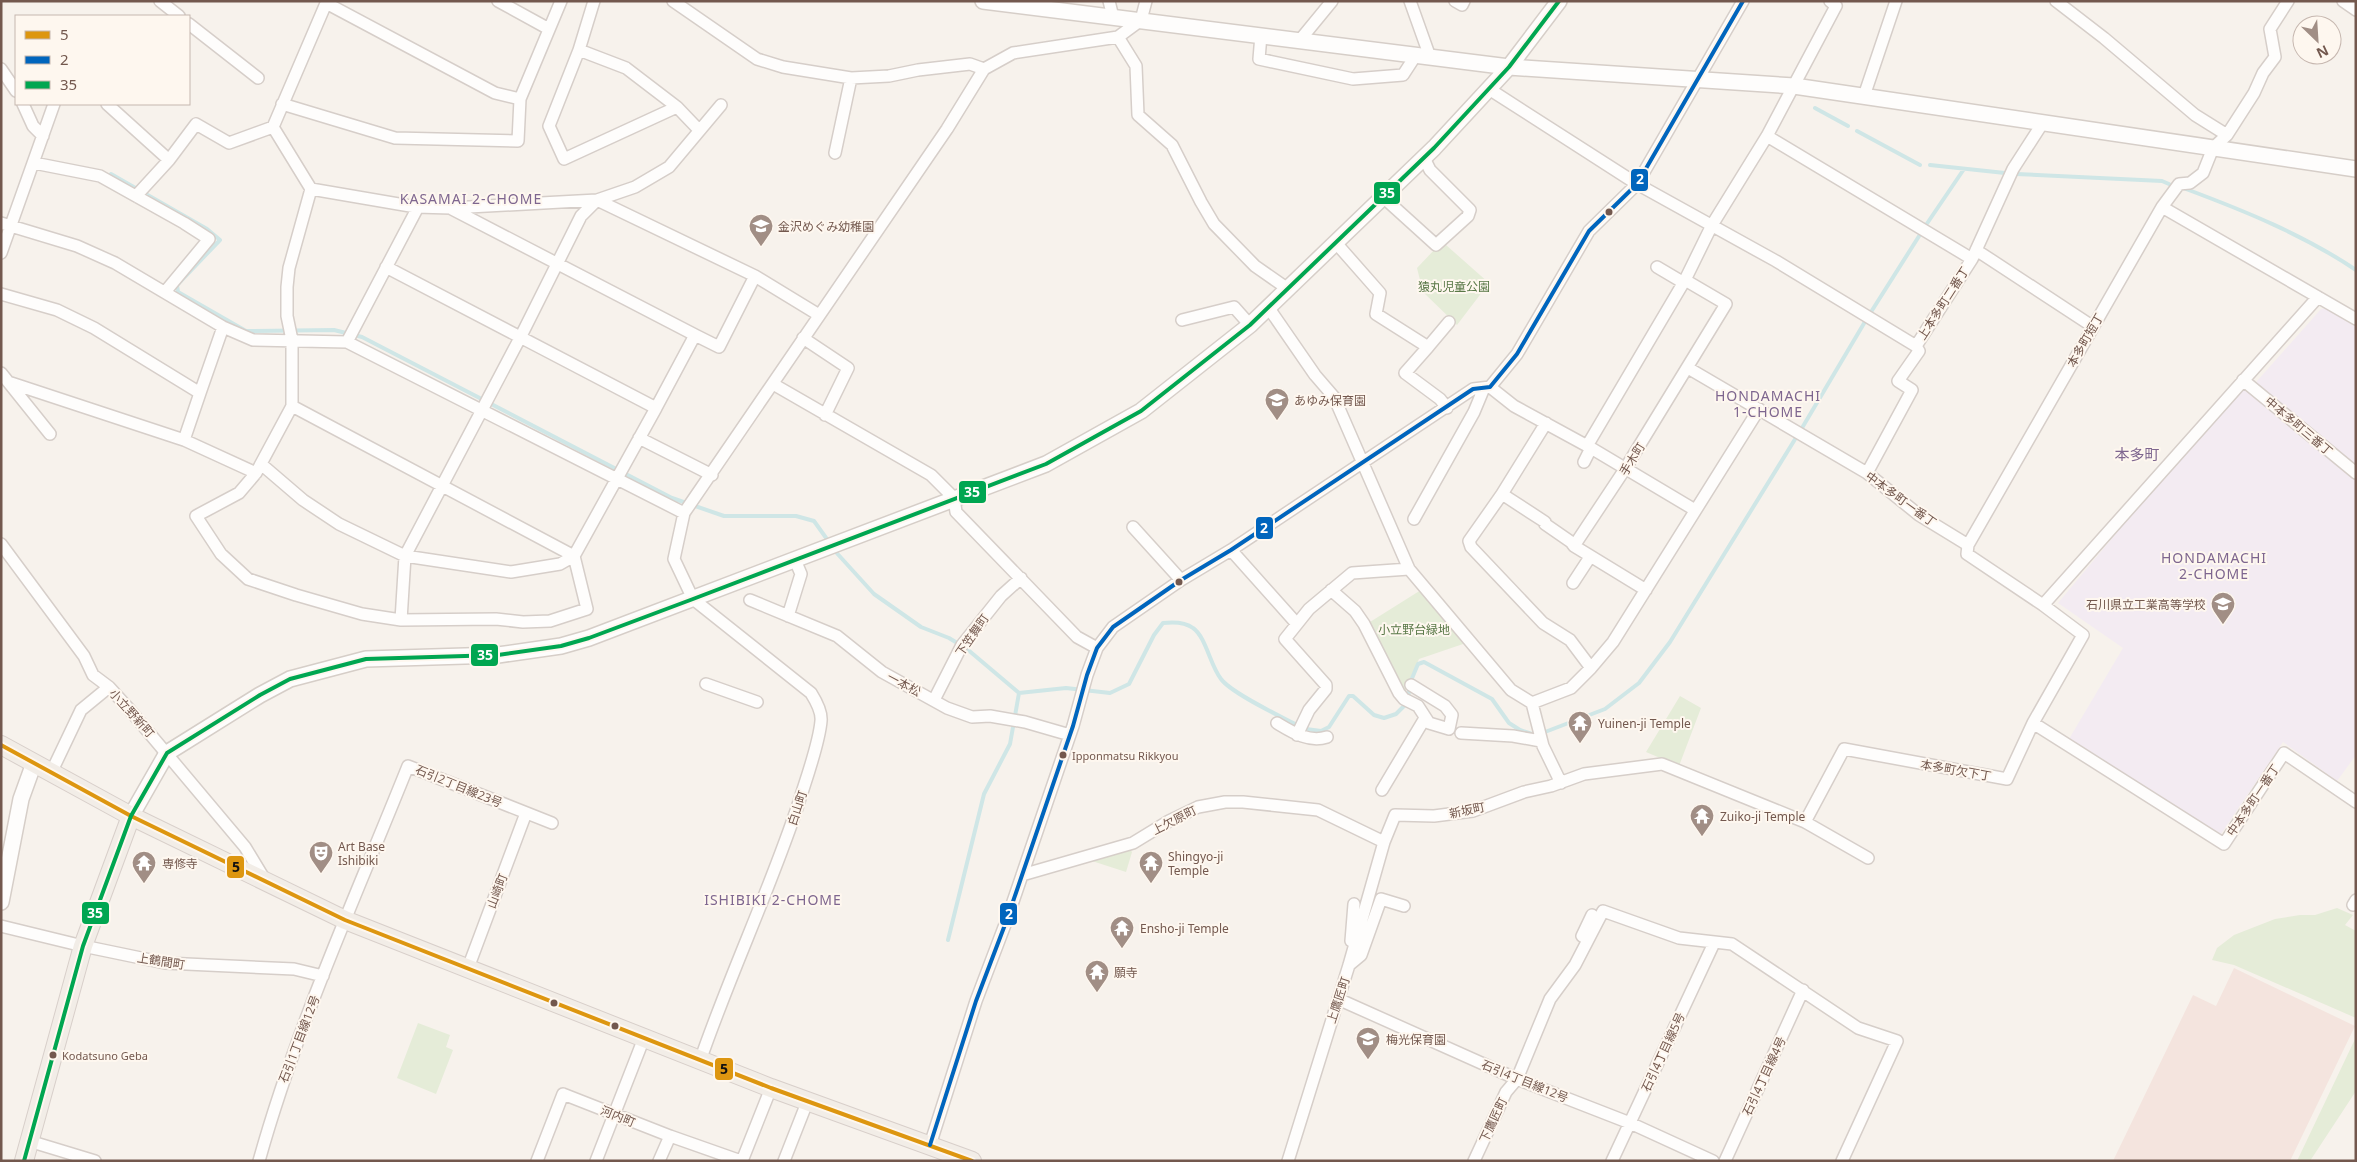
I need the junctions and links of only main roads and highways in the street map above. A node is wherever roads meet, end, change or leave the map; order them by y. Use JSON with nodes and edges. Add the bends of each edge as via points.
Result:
{"nodes":[{"id":1,"x":1,"y":746,"type":"edge"},
{"id":2,"x":131,"y":816,"type":"junction"},
{"id":3,"x":24,"y":1161,"type":"edge"},
{"id":4,"x":972,"y":1161,"type":"edge"}],
"edges":[{"from":1,"to":2,"type":"main road"},
{"from":2,"to":3,"type":"main road","via":[[83,946]]},
{"from":2,"to":4,"type":"main road","via":[[345,920],[771,1088]]}]}
